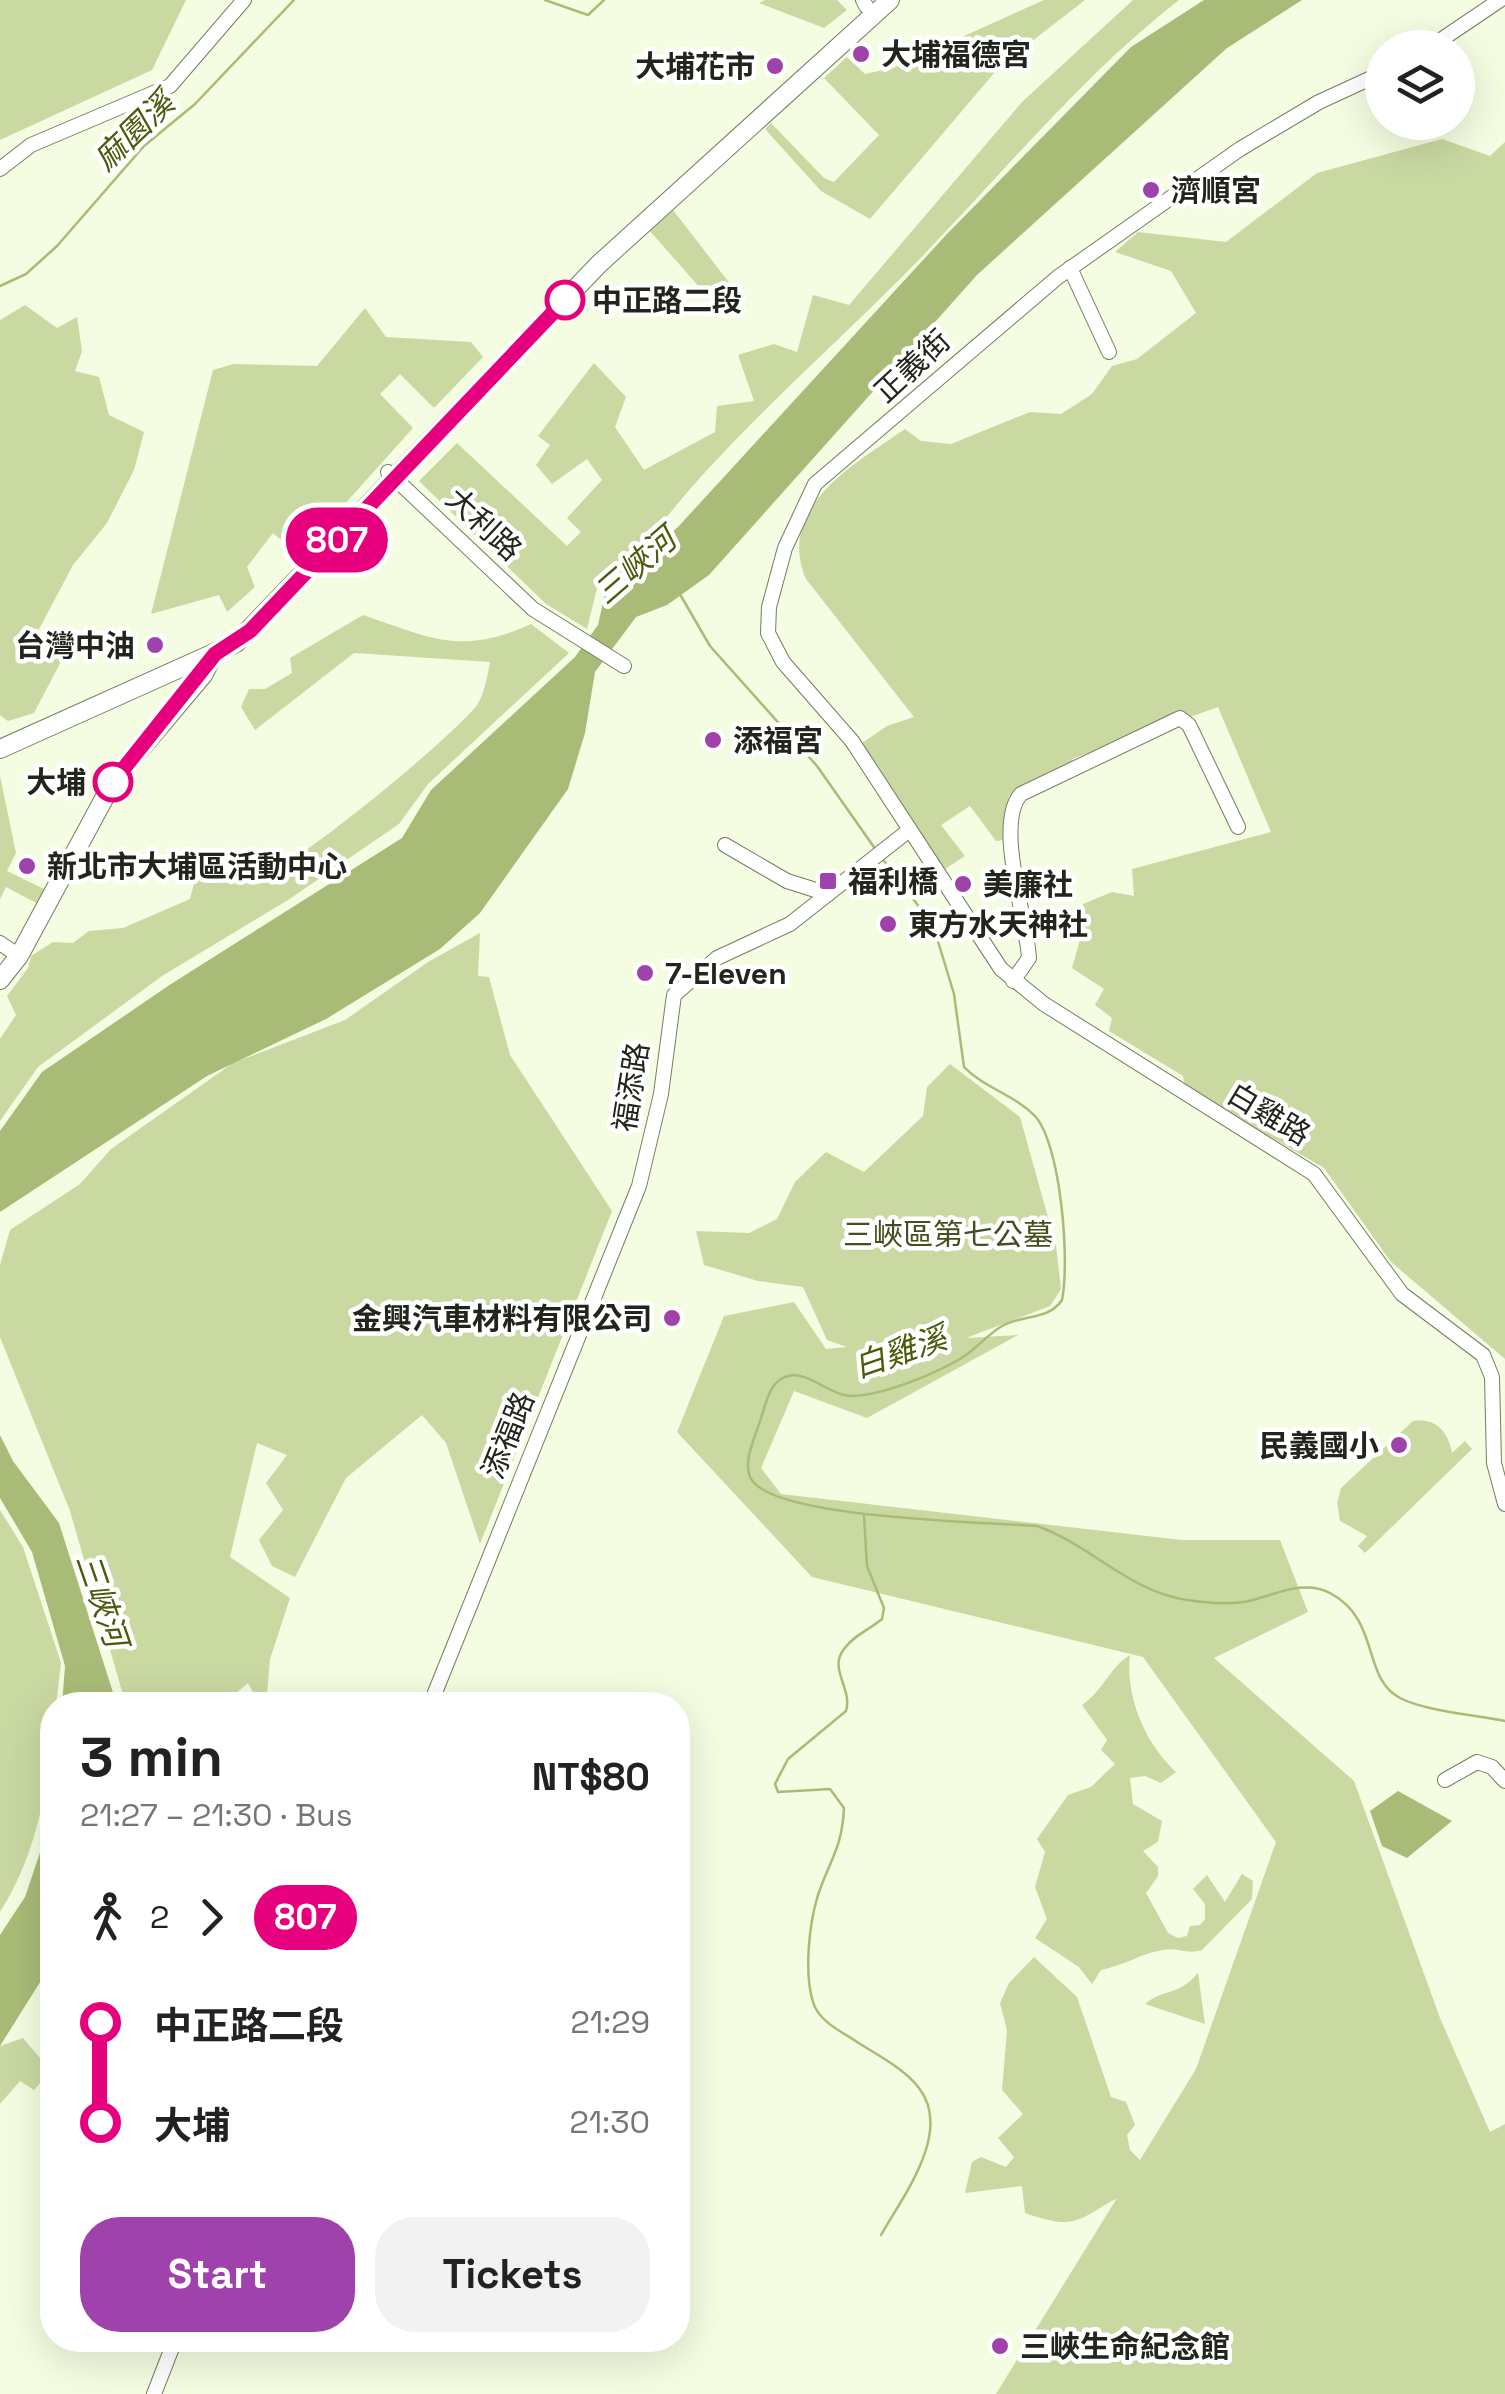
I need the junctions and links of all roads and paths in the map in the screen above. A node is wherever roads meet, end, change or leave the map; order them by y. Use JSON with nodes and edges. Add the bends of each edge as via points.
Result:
{"nodes":[{"id":1,"x":244,"y":0,"type":"edge"},
{"id":2,"x":890,"y":0,"type":"edge"},
{"id":3,"x":1500,"y":0,"type":"edge"},
{"id":4,"x":867,"y":2,"type":"edge"},
{"id":5,"x":1456,"y":30,"type":"edge"},
{"id":6,"x":1365,"y":81,"type":"edge"},
{"id":7,"x":0,"y":169,"type":"edge"},
{"id":8,"x":1070,"y":268,"type":"junction"},
{"id":9,"x":1108,"y":352,"type":"dead end"},
{"id":10,"x":392,"y":475,"type":"junction"},
{"id":11,"x":216,"y":648,"type":"junction"},
{"id":12,"x":624,"y":666,"type":"dead end"},
{"id":13,"x":0,"y":737,"type":"edge"},
{"id":14,"x":0,"y":749,"type":"edge"},
{"id":15,"x":1238,"y":828,"type":"dead end"},
{"id":16,"x":908,"y":831,"type":"junction"},
{"id":17,"x":724,"y":845,"type":"dead end"},
{"id":18,"x":828,"y":894,"type":"junction"},
{"id":19,"x":0,"y":943,"type":"edge"},
{"id":20,"x":19,"y":956,"type":"junction"},
{"id":21,"x":0,"y":980,"type":"edge"},
{"id":22,"x":1013,"y":981,"type":"junction"},
{"id":23,"x":639,"y":1186,"type":"joint"},
{"id":24,"x":1505,"y":1504,"type":"edge"},
{"id":25,"x":435,"y":1692,"type":"edge"},
{"id":26,"x":1446,"y":1780,"type":"dead end"},
{"id":27,"x":1505,"y":1782,"type":"edge"},
{"id":28,"x":170,"y":2352,"type":"edge"},
{"id":29,"x":154,"y":2394,"type":"edge"}],
"edges":[{"from":1,"to":7,"type":"street","via":[[170,86],[31,144]]},
{"from":2,"to":10,"type":"main road","via":[[632,232]]},
{"from":3,"to":5,"type":"street"},
{"from":4,"to":10,"type":"main road","via":[[625,223]]},
{"from":6,"to":8,"type":"street","name":"正義街","via":[[1240,148]]},
{"from":8,"to":9,"type":"street"},
{"from":8,"to":16,"type":"street","name":"正義街","via":[[816,484],[799,510],[769,607],[772,646],[852,741]]},
{"from":10,"to":11,"type":"main road","via":[[250,631]]},
{"from":10,"to":12,"type":"street","name":"大利路","via":[[543,615]]},
{"from":11,"to":13,"type":"main road"},
{"from":11,"to":14,"type":"main road"},
{"from":11,"to":20,"type":"main road","via":[[113,782]]},
{"from":15,"to":22,"type":"street","via":[[1189,724],[1180,718],[1022,794],[1012,824],[1028,958]]},
{"from":16,"to":18,"type":"street"},
{"from":16,"to":22,"type":"street","name":"白雞路"},
{"from":17,"to":18,"type":"street","via":[[787,881]]},
{"from":18,"to":23,"type":"street","name":"福添路","via":[[790,924],[717,958],[674,995],[661,1094]]},
{"from":19,"to":20,"type":"street"},
{"from":20,"to":21,"type":"main road"},
{"from":22,"to":24,"type":"street","name":"白雞路","via":[[1150,1074],[1302,1164],[1325,1186],[1402,1294],[1483,1354],[1492,1377],[1494,1463]]},
{"from":23,"to":25,"type":"street","name":"添福路"},
{"from":26,"to":27,"type":"street","via":[[1476,1762]]},
{"from":28,"to":29,"type":"street"}]}
